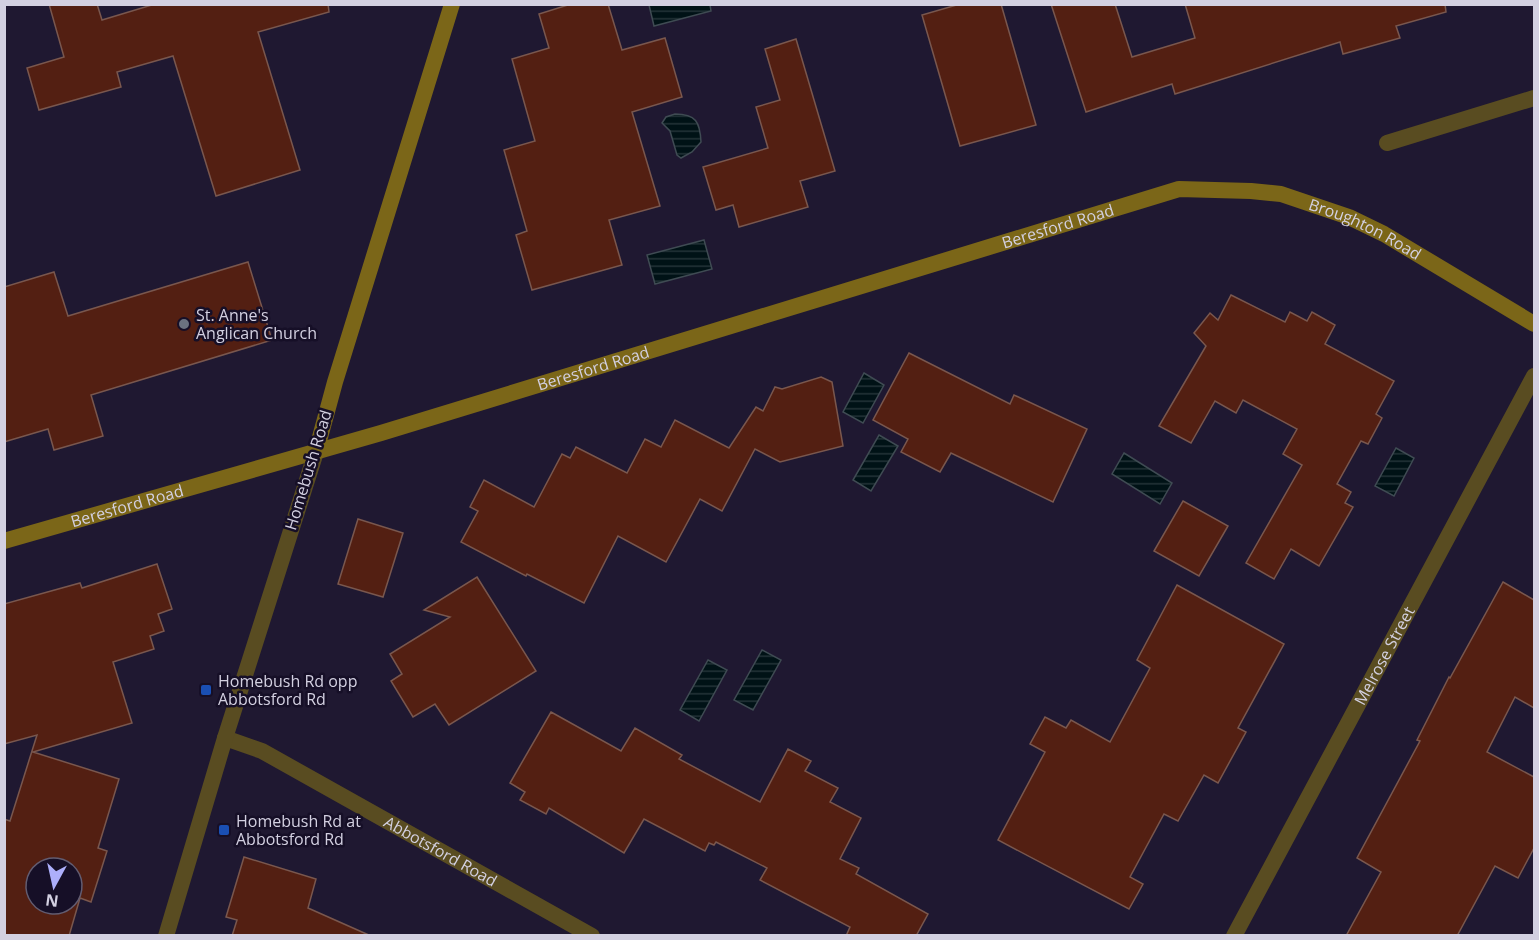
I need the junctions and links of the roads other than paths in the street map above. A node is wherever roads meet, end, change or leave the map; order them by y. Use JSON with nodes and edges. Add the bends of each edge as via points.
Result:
{"nodes":[{"id":1,"x":452,"y":4,"type":"edge"},
{"id":2,"x":1534,"y":98,"type":"edge"},
{"id":3,"x":1387,"y":143,"type":"dead end"},
{"id":4,"x":1179,"y":189,"type":"joint"},
{"id":5,"x":1534,"y":324,"type":"edge"},
{"id":6,"x":1534,"y":376,"type":"edge"},
{"id":7,"x":316,"y":452,"type":"junction"},
{"id":8,"x":4,"y":541,"type":"edge"},
{"id":9,"x":225,"y":738,"type":"junction"},
{"id":10,"x":166,"y":936,"type":"edge"},
{"id":11,"x":592,"y":936,"type":"edge"},
{"id":12,"x":1234,"y":936,"type":"edge"}],
"edges":[{"from":1,"to":7,"type":"main road","name":"Homebush Road"},
{"from":2,"to":3,"type":"street"},
{"from":4,"to":5,"type":"main road","name":"Broughton Road","via":[[1281,194],[1340,213],[1384,234]]},
{"from":4,"to":7,"type":"main road","name":"Beresford Road"},
{"from":6,"to":12,"type":"street","name":"Melrose Street"},
{"from":7,"to":8,"type":"main road","name":"Beresford Road"},
{"from":7,"to":9,"type":"street","name":"Homebush Road"},
{"from":9,"to":10,"type":"street","name":"Homebush Road"},
{"from":9,"to":11,"type":"street","name":"Abbotsford Road","via":[[262,751]]}]}
